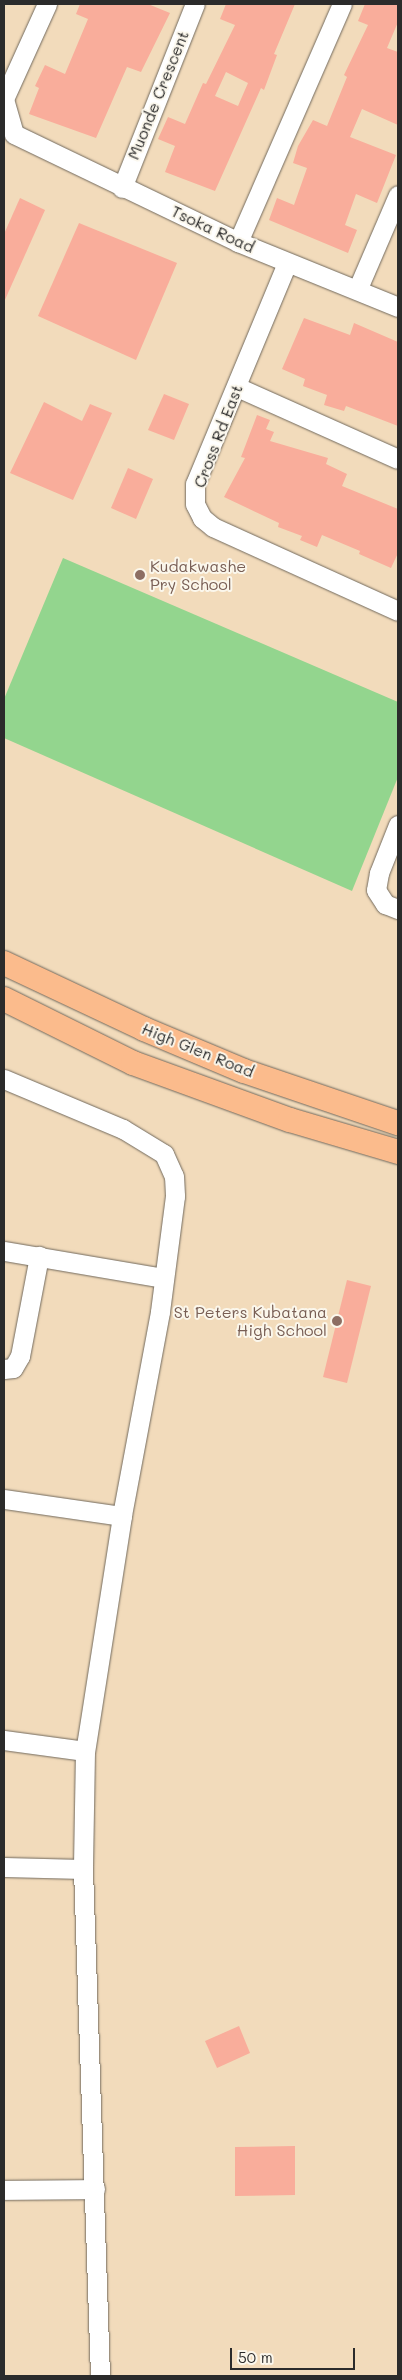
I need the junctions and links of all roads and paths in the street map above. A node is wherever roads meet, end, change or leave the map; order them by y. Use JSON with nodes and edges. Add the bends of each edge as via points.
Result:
{"nodes":[{"id":1,"x":47,"y":4,"type":"edge"},
{"id":2,"x":195,"y":4,"type":"edge"},
{"id":3,"x":342,"y":4,"type":"edge"},
{"id":4,"x":122,"y":188,"type":"junction"},
{"id":5,"x":398,"y":195,"type":"edge"},
{"id":6,"x":238,"y":242,"type":"junction"},
{"id":7,"x":288,"y":263,"type":"junction"},
{"id":8,"x":358,"y":288,"type":"junction"},
{"id":9,"x":398,"y":307,"type":"edge"},
{"id":10,"x":236,"y":387,"type":"junction"},
{"id":11,"x":398,"y":459,"type":"edge"},
{"id":12,"x":398,"y":611,"type":"edge"},
{"id":13,"x":398,"y":825,"type":"edge"},
{"id":14,"x":398,"y":909,"type":"edge"},
{"id":15,"x":4,"y":963,"type":"edge"},
{"id":16,"x":4,"y":999,"type":"edge"},
{"id":17,"x":4,"y":1079,"type":"edge"},
{"id":18,"x":398,"y":1123,"type":"edge"},
{"id":19,"x":398,"y":1152,"type":"edge"},
{"id":20,"x":4,"y":1251,"type":"edge"},
{"id":21,"x":39,"y":1256,"type":"junction"},
{"id":22,"x":164,"y":1278,"type":"junction"},
{"id":23,"x":4,"y":1369,"type":"edge"},
{"id":24,"x":4,"y":1499,"type":"edge"},
{"id":25,"x":122,"y":1516,"type":"junction"},
{"id":26,"x":4,"y":1740,"type":"edge"},
{"id":27,"x":85,"y":1751,"type":"junction"},
{"id":28,"x":4,"y":1867,"type":"edge"},
{"id":29,"x":83,"y":1869,"type":"junction"},
{"id":30,"x":95,"y":2189,"type":"junction"},
{"id":31,"x":4,"y":2190,"type":"edge"},
{"id":32,"x":100,"y":2376,"type":"edge"}],
"edges":[{"from":1,"to":4,"type":"street","name":"Tsoka Road","via":[[4,99],[14,134]]},
{"from":2,"to":4,"type":"street","name":"Muonde Crescent"},
{"from":3,"to":6,"type":"street"},
{"from":4,"to":6,"type":"street","name":"Tsoka Road"},
{"from":5,"to":8,"type":"street"},
{"from":6,"to":7,"type":"street","name":"Tsoka Road"},
{"from":7,"to":8,"type":"street","name":"Tsoka Road"},
{"from":7,"to":10,"type":"street","name":"Cross Rd East"},
{"from":8,"to":9,"type":"street","name":"Tsoka Road"},
{"from":10,"to":11,"type":"street"},
{"from":10,"to":12,"type":"street","name":"Cross Rd East","via":[[196,484],[195,504],[202,518],[213,527]]},
{"from":13,"to":14,"type":"street","via":[[379,873],[376,890],[386,904]]},
{"from":15,"to":18,"type":"main road","name":"High Glen Road","via":[[144,1029],[244,1071]]},
{"from":16,"to":19,"type":"main road","name":"High Glen Road","via":[[133,1064],[290,1120]]},
{"from":17,"to":22,"type":"street","via":[[123,1130],[164,1154],[174,1176],[175,1196]]},
{"from":20,"to":21,"type":"street"},
{"from":21,"to":22,"type":"street"},
{"from":21,"to":23,"type":"street","via":[[20,1356],[13,1368]]},
{"from":22,"to":25,"type":"street"},
{"from":24,"to":25,"type":"street"},
{"from":25,"to":27,"type":"street"},
{"from":26,"to":27,"type":"street"},
{"from":27,"to":29,"type":"street"},
{"from":28,"to":29,"type":"street"},
{"from":29,"to":30,"type":"street"},
{"from":30,"to":31,"type":"street"},
{"from":30,"to":32,"type":"street"}]}
